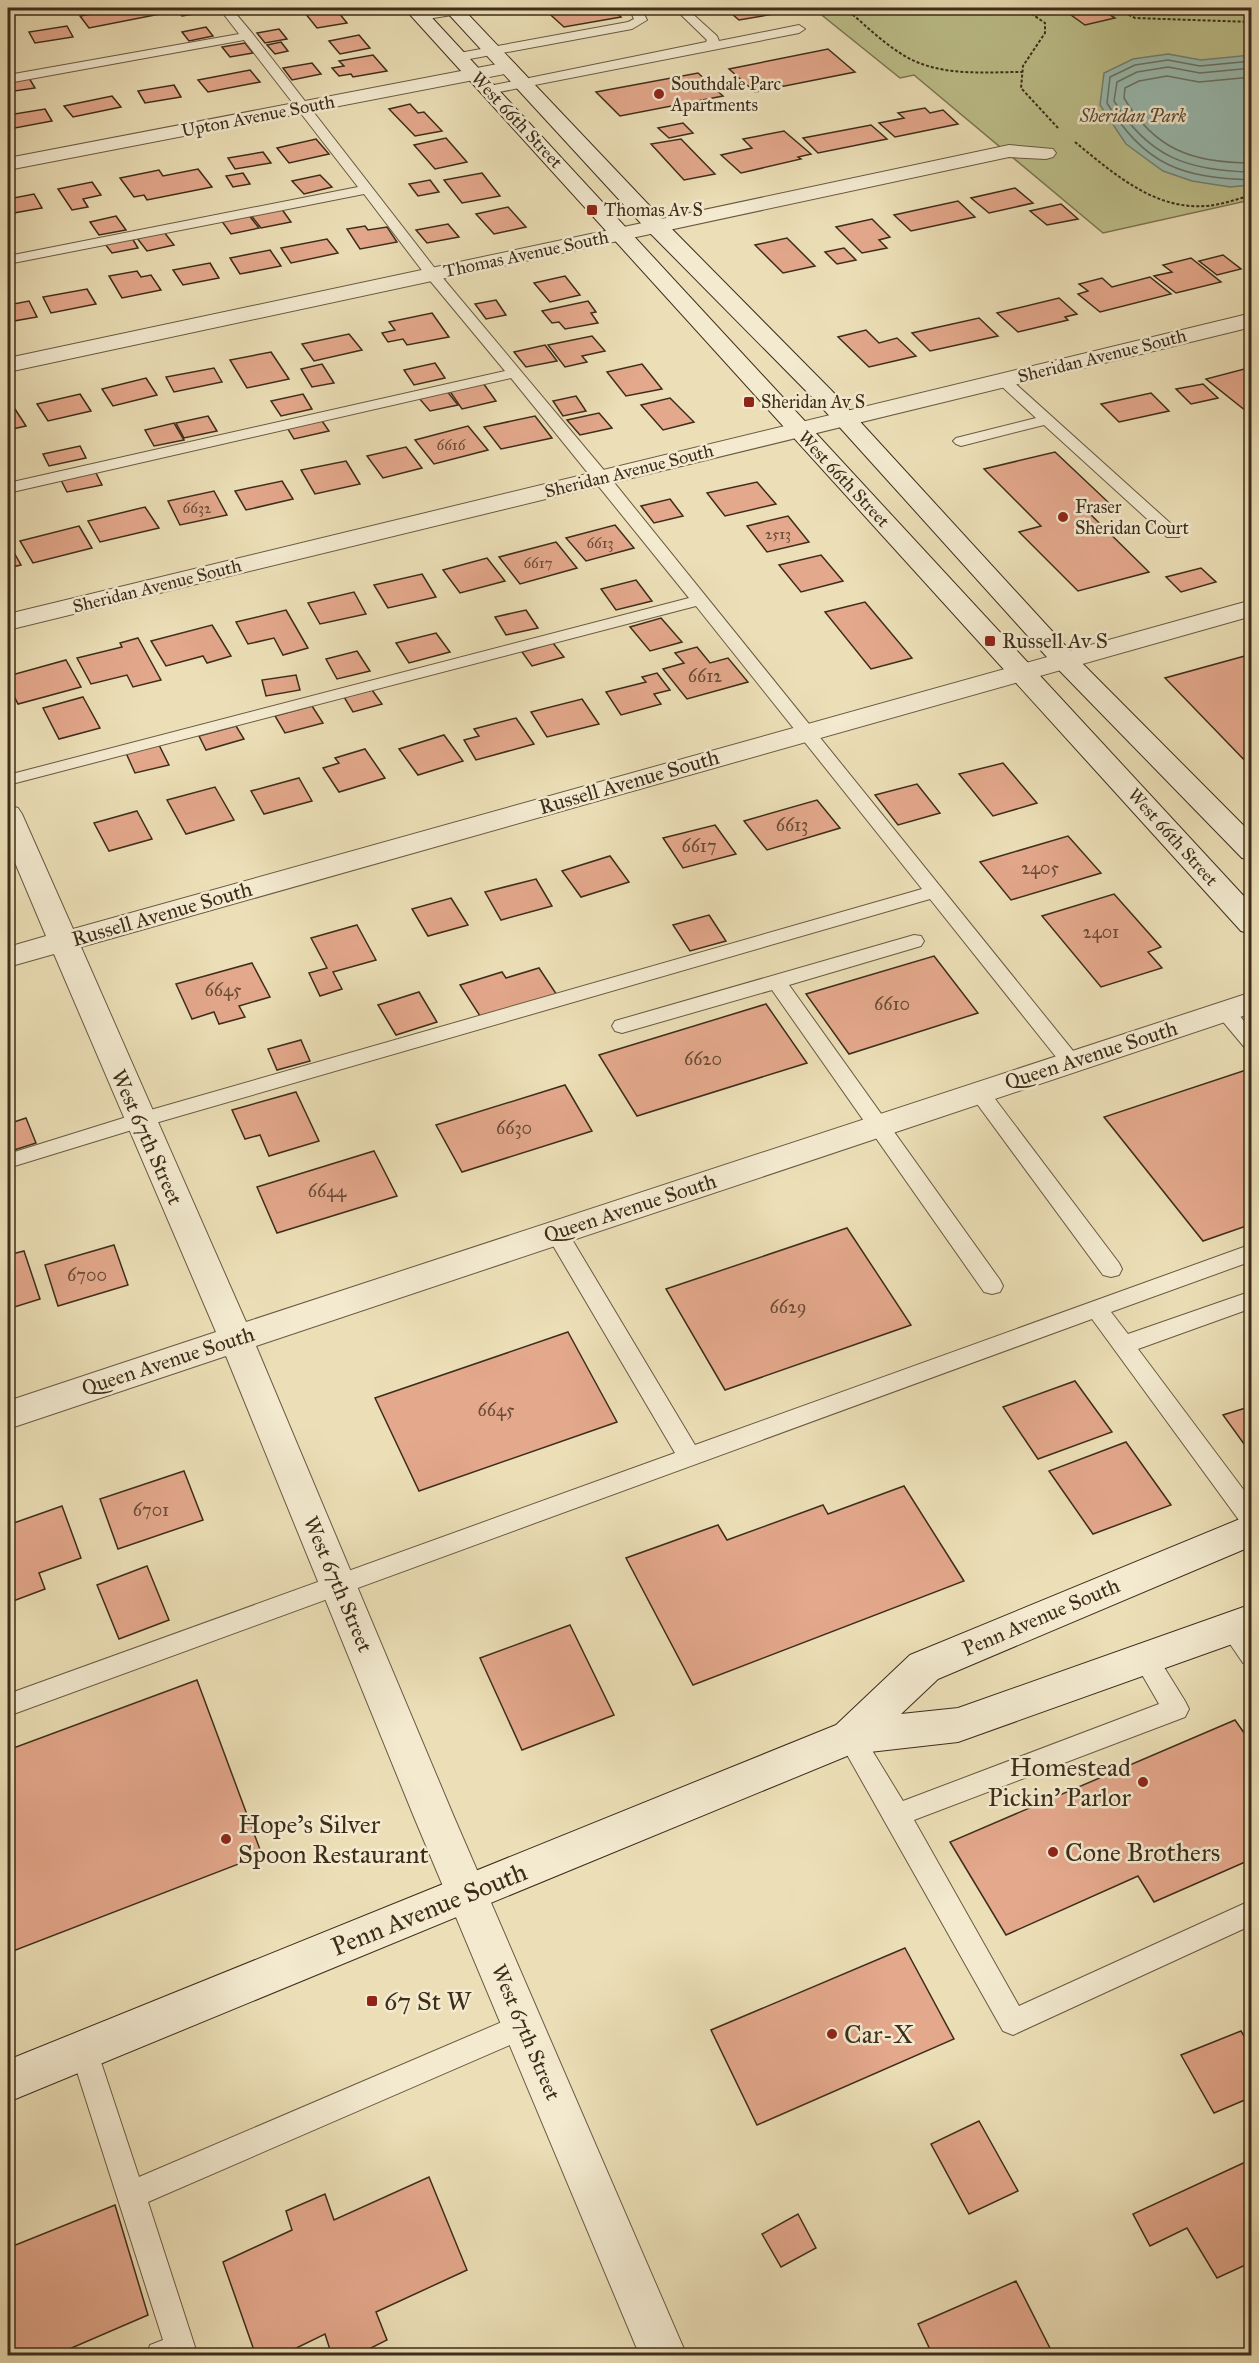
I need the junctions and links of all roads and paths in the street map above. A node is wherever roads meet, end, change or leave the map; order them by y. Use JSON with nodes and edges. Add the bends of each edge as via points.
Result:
{"nodes":[{"id":1,"x":225,"y":8,"type":"edge"},
{"id":2,"x":459,"y":8,"type":"edge"},
{"id":3,"x":635,"y":8,"type":"edge"},
{"id":4,"x":680,"y":8,"type":"edge"},
{"id":5,"x":845,"y":8,"type":"edge"},
{"id":6,"x":1023,"y":8,"type":"edge"},
{"id":7,"x":1115,"y":8,"type":"edge"},
{"id":8,"x":417,"y":12,"type":"edge"},
{"id":9,"x":1251,"y":22,"type":"edge"},
{"id":10,"x":800,"y":29,"type":"dead end"},
{"id":11,"x":248,"y":36,"type":"junction"},
{"id":12,"x":707,"y":47,"type":"junction"},
{"id":13,"x":492,"y":51,"type":"junction"},
{"id":14,"x":459,"y":57,"type":"junction"},
{"id":15,"x":1022,"y":72,"type":"junction"},
{"id":16,"x":515,"y":76,"type":"junction"},
{"id":17,"x":8,"y":79,"type":"edge"},
{"id":18,"x":482,"y":82,"type":"junction"},
{"id":19,"x":304,"y":107,"type":"junction"},
{"id":20,"x":1064,"y":133,"type":"dead end"},
{"id":21,"x":1071,"y":140,"type":"dead end"},
{"id":22,"x":1046,"y":153,"type":"dead end"},
{"id":23,"x":8,"y":164,"type":"edge"},
{"id":24,"x":367,"y":189,"type":"junction"},
{"id":25,"x":1251,"y":195,"type":"edge"},
{"id":26,"x":656,"y":226,"type":"junction"},
{"id":27,"x":622,"y":234,"type":"junction"},
{"id":28,"x":8,"y":260,"type":"edge"},
{"id":29,"x":432,"y":274,"type":"junction"},
{"id":30,"x":1251,"y":320,"type":"edge"},
{"id":31,"x":8,"y":365,"type":"edge"},
{"id":32,"x":514,"y":373,"type":"junction"},
{"id":33,"x":1002,"y":380,"type":"junction"},
{"id":34,"x":844,"y":418,"type":"junction"},
{"id":35,"x":1047,"y":420,"type":"junction"},
{"id":36,"x":798,"y":430,"type":"junction"},
{"id":37,"x":961,"y":441,"type":"dead end"},
{"id":38,"x":602,"y":478,"type":"junction"},
{"id":39,"x":8,"y":488,"type":"edge"},
{"id":40,"x":1173,"y":534,"type":"dead end"},
{"id":41,"x":700,"y":600,"type":"junction"},
{"id":42,"x":1251,"y":608,"type":"edge"},
{"id":43,"x":8,"y":622,"type":"edge"},
{"id":44,"x":1064,"y":660,"type":"junction"},
{"id":45,"x":1023,"y":672,"type":"junction"},
{"id":46,"x":806,"y":732,"type":"junction"},
{"id":47,"x":8,"y":780,"type":"edge"},
{"id":48,"x":8,"y":814,"type":"edge"},
{"id":49,"x":1251,"y":850,"type":"edge"},
{"id":50,"x":934,"y":892,"type":"junction"},
{"id":51,"x":1251,"y":924,"type":"edge"},
{"id":52,"x":914,"y":940,"type":"dead end"},
{"id":53,"x":62,"y":942,"type":"junction"},
{"id":54,"x":8,"y":957,"type":"edge"},
{"id":55,"x":777,"y":982,"type":"junction"},
{"id":56,"x":1238,"y":1006,"type":"edge"},
{"id":57,"x":622,"y":1026,"type":"dead end"},
{"id":58,"x":1251,"y":1043,"type":"edge"},
{"id":59,"x":1071,"y":1062,"type":"junction"},
{"id":60,"x":979,"y":1092,"type":"junction"},
{"id":61,"x":140,"y":1120,"type":"junction"},
{"id":62,"x":879,"y":1125,"type":"junction"},
{"id":63,"x":8,"y":1161,"type":"edge"},
{"id":64,"x":556,"y":1232,"type":"junction"},
{"id":65,"x":1251,"y":1252,"type":"edge"},
{"id":66,"x":1111,"y":1269,"type":"dead end"},
{"id":67,"x":992,"y":1286,"type":"dead end"},
{"id":68,"x":1251,"y":1299,"type":"edge"},
{"id":69,"x":1096,"y":1308,"type":"junction"},
{"id":70,"x":236,"y":1339,"type":"junction"},
{"id":71,"x":1123,"y":1345,"type":"junction"},
{"id":72,"x":8,"y":1414,"type":"edge"},
{"id":73,"x":689,"y":1456,"type":"junction"},
{"id":74,"x":1251,"y":1520,"type":"edge"},
{"id":75,"x":1251,"y":1529,"type":"edge"},
{"id":76,"x":337,"y":1583,"type":"junction"},
{"id":77,"x":1245,"y":1635,"type":"edge"},
{"id":78,"x":1145,"y":1659,"type":"junction"},
{"id":79,"x":8,"y":1705,"type":"edge"},
{"id":80,"x":850,"y":1737,"type":"junction"},
{"id":81,"x":897,"y":1815,"type":"junction"},
{"id":82,"x":467,"y":1894,"type":"junction"},
{"id":83,"x":1251,"y":1912,"type":"edge"},
{"id":84,"x":523,"y":2026,"type":"junction"},
{"id":85,"x":84,"y":2050,"type":"junction"},
{"id":86,"x":8,"y":2081,"type":"edge"},
{"id":87,"x":131,"y":2195,"type":"junction"},
{"id":88,"x":161,"y":2355,"type":"edge"},
{"id":89,"x":664,"y":2355,"type":"edge"}],
"edges":[{"from":1,"to":11,"type":"lane"},
{"from":2,"to":8,"type":"lane"},
{"from":2,"to":13,"type":"street","name":"West 66th Street"},
{"from":3,"to":13,"type":"lane","via":[[640,20],[632,25]]},
{"from":4,"to":12,"type":"lane","via":[[713,39]]},
{"from":5,"to":15,"type":"path","via":[[917,63],[948,70]]},
{"from":6,"to":15,"type":"path","via":[[1045,23],[1045,33]]},
{"from":7,"to":9,"type":"path","via":[[1135,18]]},
{"from":8,"to":14,"type":"street","name":"West 66th Street"},
{"from":10,"to":12,"type":"lane"},
{"from":11,"to":17,"type":"lane"},
{"from":11,"to":19,"type":"lane"},
{"from":12,"to":16,"type":"lane"},
{"from":13,"to":14,"type":"lane"},
{"from":13,"to":16,"type":"street","name":"West 66th Street"},
{"from":14,"to":18,"type":"street","name":"West 66th Street"},
{"from":15,"to":20,"type":"path","via":[[1021,88]]},
{"from":16,"to":18,"type":"street","name":"Upton Avenue South"},
{"from":16,"to":26,"type":"street","name":"West 66th Street"},
{"from":18,"to":19,"type":"street","name":"Upton Avenue South"},
{"from":18,"to":27,"type":"street","name":"West 66th Street"},
{"from":19,"to":23,"type":"street","name":"Upton Avenue South"},
{"from":19,"to":24,"type":"lane"},
{"from":21,"to":25,"type":"path","via":[[1121,179],[1170,204],[1207,206]]},
{"from":22,"to":26,"type":"street","name":"Thomas Avenue South","via":[[1009,151]]},
{"from":24,"to":28,"type":"lane"},
{"from":24,"to":29,"type":"lane"},
{"from":26,"to":27,"type":"street","name":"Thomas Avenue South"},
{"from":26,"to":34,"type":"street","name":"West 66th Street"},
{"from":27,"to":29,"type":"street","name":"Thomas Avenue South"},
{"from":27,"to":36,"type":"street","name":"West 66th Street"},
{"from":29,"to":31,"type":"street","name":"Thomas Avenue South"},
{"from":29,"to":32,"type":"lane"},
{"from":30,"to":33,"type":"street","name":"Sheridan Avenue South"},
{"from":32,"to":38,"type":"lane"},
{"from":32,"to":39,"type":"lane"},
{"from":33,"to":34,"type":"street","name":"Sheridan Avenue South"},
{"from":33,"to":35,"type":"lane"},
{"from":34,"to":36,"type":"street","name":"Sheridan Avenue South"},
{"from":34,"to":44,"type":"street","name":"West 66th Street"},
{"from":35,"to":37,"type":"lane"},
{"from":35,"to":40,"type":"lane"},
{"from":36,"to":38,"type":"street","name":"Sheridan Avenue South"},
{"from":36,"to":45,"type":"street","name":"West 66th Street"},
{"from":38,"to":41,"type":"lane"},
{"from":38,"to":43,"type":"street","name":"Sheridan Avenue South"},
{"from":41,"to":46,"type":"lane"},
{"from":41,"to":47,"type":"lane"},
{"from":42,"to":44,"type":"street","name":"Russell Avenue South"},
{"from":44,"to":45,"type":"street","name":"Russell Avenue South"},
{"from":44,"to":49,"type":"street","name":"West 66th Street"},
{"from":45,"to":46,"type":"street","name":"Russell Avenue South"},
{"from":45,"to":51,"type":"street","name":"West 66th Street"},
{"from":46,"to":50,"type":"lane"},
{"from":46,"to":53,"type":"street","name":"Russell Avenue South"},
{"from":48,"to":53,"type":"street","name":"West 67th Street"},
{"from":50,"to":59,"type":"lane"},
{"from":50,"to":61,"type":"lane"},
{"from":52,"to":55,"type":"lane"},
{"from":53,"to":54,"type":"street","name":"Russell Avenue South"},
{"from":53,"to":61,"type":"street","name":"West 67th Street"},
{"from":55,"to":57,"type":"lane"},
{"from":55,"to":62,"type":"lane"},
{"from":56,"to":58,"type":"lane"},
{"from":56,"to":59,"type":"street","name":"Queen Avenue South"},
{"from":59,"to":60,"type":"street","name":"Queen Avenue South"},
{"from":60,"to":62,"type":"street","name":"Queen Avenue South"},
{"from":60,"to":66,"type":"lane"},
{"from":61,"to":63,"type":"lane"},
{"from":61,"to":70,"type":"street","name":"West 67th Street"},
{"from":62,"to":64,"type":"street","name":"Queen Avenue South"},
{"from":62,"to":67,"type":"lane"},
{"from":64,"to":70,"type":"street","name":"Queen Avenue South"},
{"from":64,"to":73,"type":"lane"},
{"from":65,"to":69,"type":"lane"},
{"from":68,"to":71,"type":"lane"},
{"from":69,"to":71,"type":"lane"},
{"from":69,"to":73,"type":"lane"},
{"from":70,"to":72,"type":"street","name":"Queen Avenue South"},
{"from":70,"to":76,"type":"street","name":"West 67th Street"},
{"from":71,"to":74,"type":"lane"},
{"from":73,"to":76,"type":"lane"},
{"from":75,"to":80,"type":"street","name":"Penn Avenue South","via":[[924,1667]]},
{"from":76,"to":79,"type":"lane"},
{"from":76,"to":82,"type":"street","name":"West 67th Street"},
{"from":77,"to":78,"type":"street","name":"Penn Avenue South"},
{"from":78,"to":80,"type":"street","name":"Penn Avenue South","via":[[958,1725]]},
{"from":78,"to":81,"type":"lane","via":[[1176,1709]]},
{"from":80,"to":81,"type":"lane"},
{"from":80,"to":82,"type":"street","name":"Penn Avenue South"},
{"from":81,"to":83,"type":"lane","via":[[1013,2022]]},
{"from":82,"to":84,"type":"street","name":"West 67th Street"},
{"from":82,"to":85,"type":"street","name":"Penn Avenue South"},
{"from":84,"to":87,"type":"lane"},
{"from":84,"to":89,"type":"street","name":"West 67th Street"},
{"from":85,"to":86,"type":"street","name":"Penn Avenue South"},
{"from":85,"to":87,"type":"lane"},
{"from":87,"to":88,"type":"lane","via":[[180,2347]]}]}
